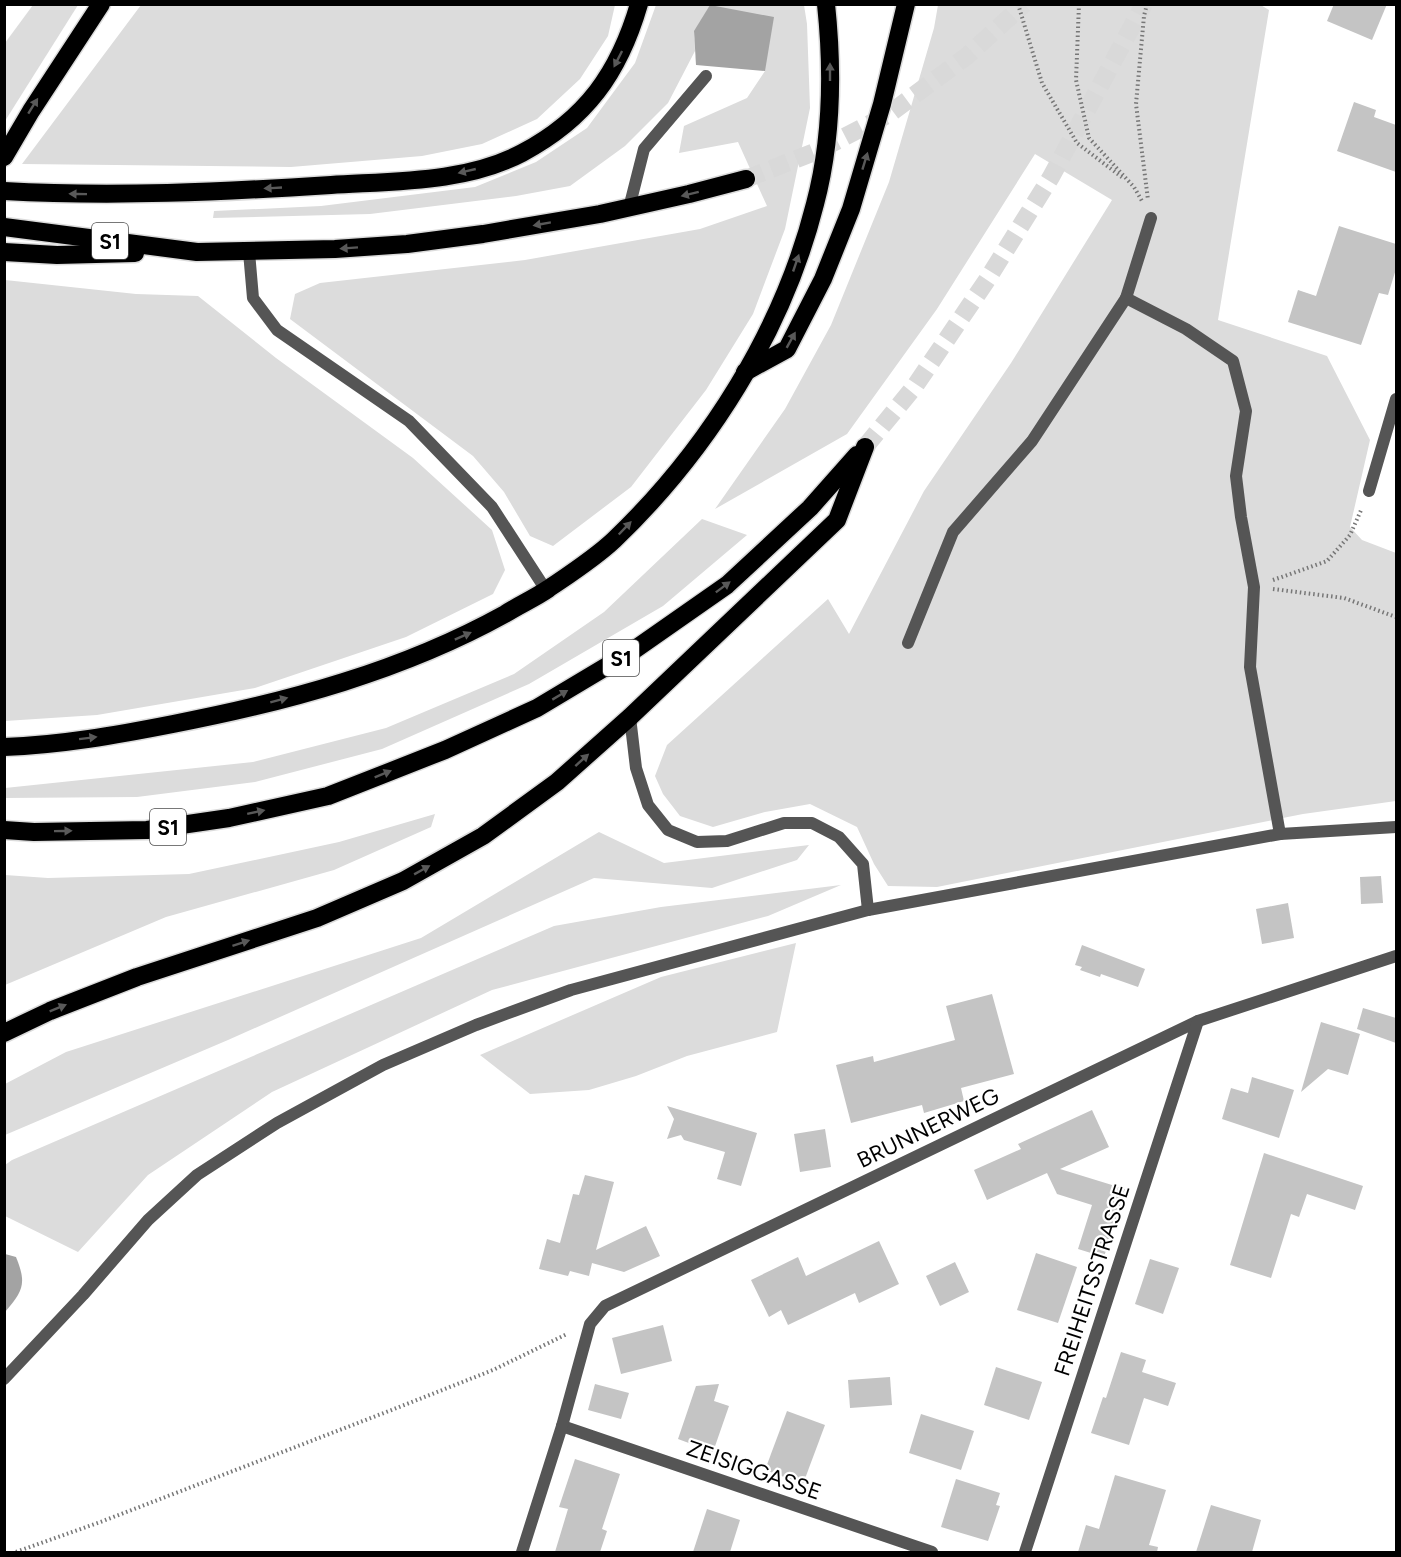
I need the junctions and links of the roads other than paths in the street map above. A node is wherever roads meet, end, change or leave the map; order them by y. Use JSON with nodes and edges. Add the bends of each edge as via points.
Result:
{"nodes":[{"id":1,"x":101,"y":4,"type":"edge"},
{"id":2,"x":639,"y":4,"type":"edge"},
{"id":3,"x":826,"y":4,"type":"edge"},
{"id":4,"x":906,"y":4,"type":"edge"},
{"id":5,"x":706,"y":76,"type":"dead end"},
{"id":6,"x":4,"y":157,"type":"edge"},
{"id":7,"x":746,"y":179,"type":"tunnel mouth"},
{"id":8,"x":4,"y":191,"type":"edge"},
{"id":9,"x":629,"y":208,"type":"junction"},
{"id":10,"x":1151,"y":218,"type":"road end"},
{"id":11,"x":4,"y":226,"type":"edge"},
{"id":12,"x":9,"y":252,"type":"edge"},
{"id":13,"x":197,"y":252,"type":"junction"},
{"id":14,"x":249,"y":252,"type":"junction"},
{"id":15,"x":1126,"y":298,"type":"junction"},
{"id":16,"x":744,"y":373,"type":"junction"},
{"id":17,"x":1396,"y":399,"type":"edge"},
{"id":18,"x":1369,"y":491,"type":"road end"},
{"id":19,"x":546,"y":590,"type":"junction"},
{"id":20,"x":908,"y":643,"type":"dead end"},
{"id":21,"x":630,"y":717,"type":"junction"},
{"id":22,"x":4,"y":747,"type":"edge"},
{"id":23,"x":1396,"y":827,"type":"edge"},
{"id":24,"x":4,"y":830,"type":"edge"},
{"id":25,"x":1280,"y":834,"type":"junction"},
{"id":26,"x":868,"y":910,"type":"junction"},
{"id":27,"x":1396,"y":956,"type":"edge"},
{"id":28,"x":1198,"y":1021,"type":"junction"},
{"id":29,"x":4,"y":1033,"type":"edge"},
{"id":30,"x":4,"y":1379,"type":"edge"},
{"id":31,"x":562,"y":1426,"type":"junction"},
{"id":32,"x":522,"y":1552,"type":"edge"},
{"id":33,"x":932,"y":1552,"type":"edge"},
{"id":34,"x":1025,"y":1552,"type":"edge"}],
"edges":[{"from":6,"to":1,"type":"highway","one_way":true},
{"from":2,"to":8,"type":"highway","one_way":true,"via":[[625,45],[591,101],[556,132],[501,162],[450,175],[402,180],[194,192]]},
{"from":16,"to":3,"type":"highway","one_way":true,"via":[[794,270],[816,203],[830,93]]},
{"from":16,"to":4,"type":"highway","one_way":true,"via":[[787,349],[823,279],[876,125]]},
{"from":5,"to":9,"type":"street","via":[[644,149]]},
{"from":7,"to":9,"type":"highway","number":"S1","one_way":true},
{"from":9,"to":14,"type":"highway","number":"S1","one_way":true,"via":[[408,244]]},
{"from":10,"to":15,"type":"street"},
{"from":11,"to":13,"type":"highway","number":"S1"},
{"from":12,"to":13,"type":"highway"},
{"from":13,"to":14,"type":"highway","number":"S1"},
{"from":14,"to":19,"type":"street","via":[[253,298],[278,330],[409,421],[492,507]]},
{"from":15,"to":20,"type":"street","via":[[1032,441],[953,532]]},
{"from":15,"to":25,"type":"street","via":[[1186,328],[1233,361],[1246,411],[1236,476],[1254,587],[1250,667]]},
{"from":19,"to":16,"type":"highway","one_way":true,"via":[[612,542],[666,485],[719,416]]},
{"from":17,"to":18,"type":"street"},
{"from":22,"to":19,"type":"highway","one_way":true,"via":[[122,734],[231,713],[321,689],[395,665],[468,634]]},
{"from":24,"to":21,"type":"highway","number":"S1","one_way":true,"via":[[147,830],[230,818],[328,796],[455,745],[537,708],[634,650],[727,585],[810,508],[865,447],[837,520]]},
{"from":21,"to":26,"type":"street","via":[[636,768],[648,805],[668,830],[698,842],[727,841],[784,823],[812,823],[839,837],[863,864]]},
{"from":29,"to":21,"type":"highway","one_way":true,"via":[[137,977],[317,918],[404,881],[483,836],[557,782]]},
{"from":23,"to":25,"type":"street"},
{"from":25,"to":26,"type":"street"},
{"from":26,"to":30,"type":"street","via":[[571,990],[476,1025],[374,1070],[197,1174],[148,1220]]},
{"from":27,"to":28,"type":"street","name":"BRUNNERWEG"},
{"from":28,"to":31,"type":"street","name":"BRUNNERWEG","via":[[605,1306],[590,1324]]},
{"from":28,"to":34,"type":"street","name":"FREIHEITSSTRASSE"},
{"from":31,"to":32,"type":"street","name":"BRUNNERWEG"},
{"from":31,"to":33,"type":"street","name":"ZEISIGGASSE"}]}
